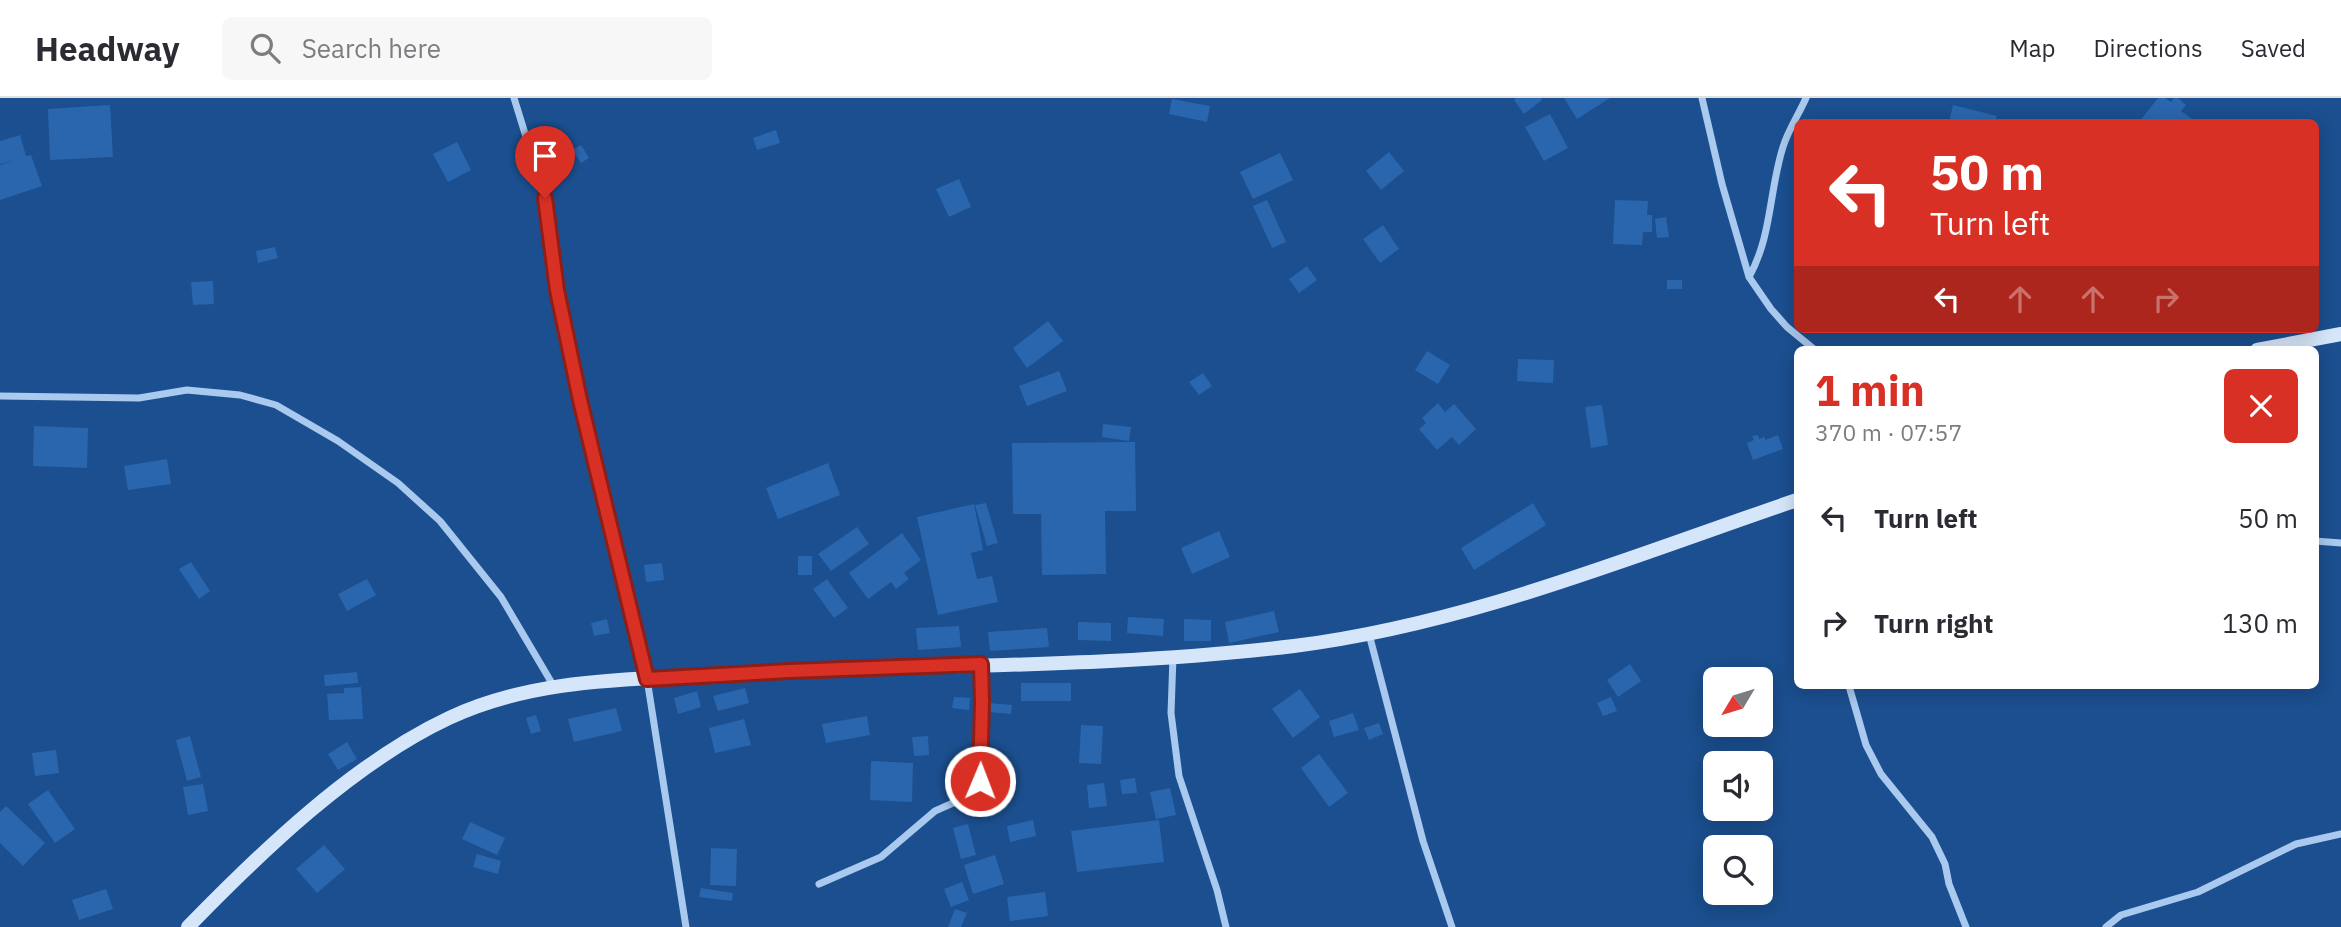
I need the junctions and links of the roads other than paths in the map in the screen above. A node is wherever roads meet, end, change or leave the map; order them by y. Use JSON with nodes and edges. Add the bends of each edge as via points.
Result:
{"nodes":[{"id":1,"x":514,"y":98,"type":"edge"},
{"id":2,"x":1702,"y":98,"type":"edge"},
{"id":3,"x":1807,"y":98,"type":"edge"},
{"id":4,"x":1796,"y":119,"type":"edge"},
{"id":5,"x":1794,"y":124,"type":"edge"},
{"id":6,"x":1749,"y":277,"type":"junction"},
{"id":7,"x":1794,"y":331,"type":"edge"},
{"id":8,"x":1796,"y":333,"type":"edge"},
{"id":9,"x":2341,"y":334,"type":"edge"},
{"id":10,"x":1810,"y":346,"type":"edge"},
{"id":11,"x":2278,"y":346,"type":"edge"},
{"id":12,"x":0,"y":396,"type":"edge"},
{"id":13,"x":1794,"y":501,"type":"edge"},
{"id":14,"x":2319,"y":541,"type":"edge"},
{"id":15,"x":2341,"y":543,"type":"edge"},
{"id":16,"x":1369,"y":634,"type":"junction"},
{"id":17,"x":1173,"y":657,"type":"junction"},
{"id":18,"x":981,"y":664,"type":"junction"},
{"id":19,"x":647,"y":679,"type":"junction"},
{"id":20,"x":553,"y":685,"type":"junction"},
{"id":21,"x":1850,"y":689,"type":"edge"},
{"id":22,"x":2341,"y":834,"type":"edge"},
{"id":23,"x":820,"y":884,"type":"dead end"},
{"id":24,"x":188,"y":927,"type":"edge"},
{"id":25,"x":686,"y":927,"type":"edge"},
{"id":26,"x":1226,"y":927,"type":"edge"},
{"id":27,"x":1452,"y":927,"type":"edge"},
{"id":28,"x":1966,"y":927,"type":"edge"},
{"id":29,"x":2106,"y":927,"type":"edge"}],
"edges":[{"from":1,"to":19,"type":"street","via":[[545,198],[557,290],[580,400]]},
{"from":2,"to":6,"type":"street"},
{"from":3,"to":4,"type":"street"},
{"from":5,"to":6,"type":"street","via":[[1783,146],[1767,235]]},
{"from":6,"to":7,"type":"street"},
{"from":8,"to":10,"type":"street"},
{"from":9,"to":11,"type":"main road"},
{"from":12,"to":20,"type":"street","via":[[139,398],[187,390],[240,394],[276,405],[398,483],[439,522],[501,597]]},
{"from":13,"to":16,"type":"main road","via":[[1461,614]]},
{"from":14,"to":15,"type":"street"},
{"from":16,"to":17,"type":"main road"},
{"from":16,"to":27,"type":"street","via":[[1423,841]]},
{"from":17,"to":18,"type":"main road"},
{"from":17,"to":26,"type":"street","via":[[1171,713],[1179,776]]},
{"from":18,"to":19,"type":"main road"},
{"from":18,"to":23,"type":"street","via":[[977,789],[935,811],[881,857]]},
{"from":19,"to":20,"type":"main road"},
{"from":19,"to":25,"type":"street"},
{"from":20,"to":24,"type":"main road","via":[[495,699],[402,744],[337,790]]},
{"from":21,"to":28,"type":"street","via":[[1866,745],[1881,774],[1932,836]]},
{"from":22,"to":29,"type":"street","via":[[2296,844],[2197,892],[2121,915]]}]}
